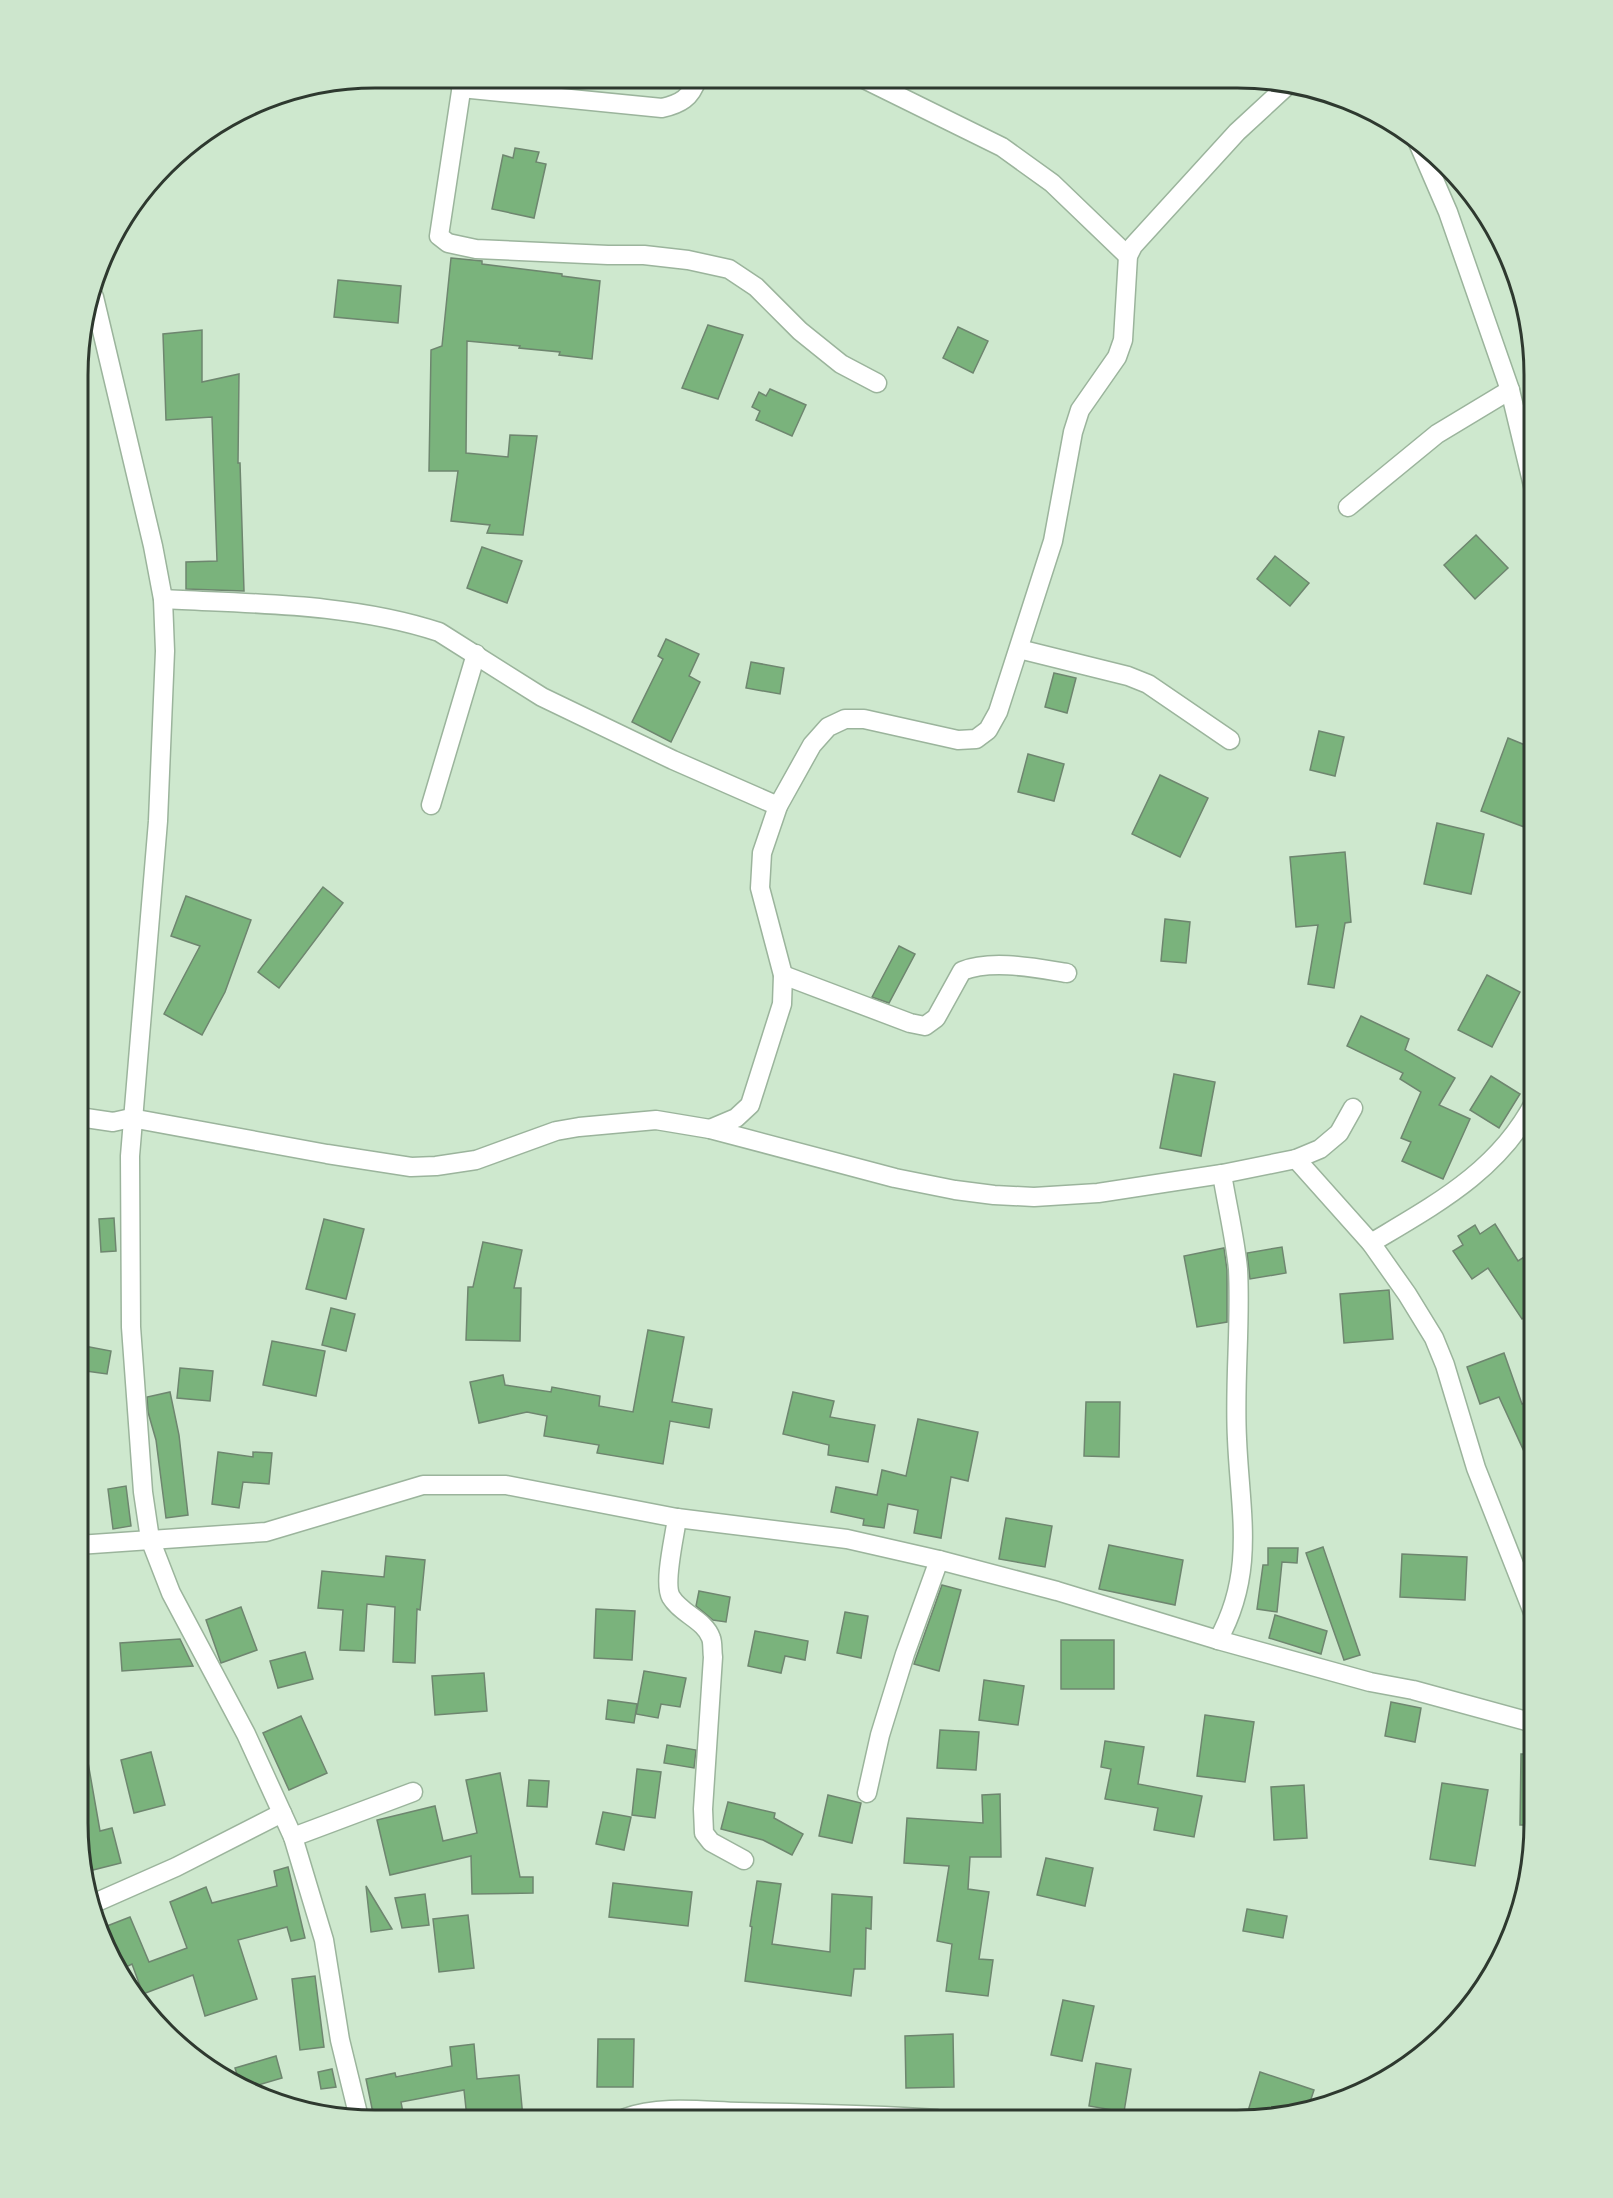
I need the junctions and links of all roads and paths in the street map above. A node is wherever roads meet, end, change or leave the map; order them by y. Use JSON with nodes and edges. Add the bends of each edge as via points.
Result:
{"nodes":[{"id":1,"x":461,"y":88,"type":"edge"},
{"id":2,"x":502,"y":88,"type":"edge"},
{"id":3,"x":692,"y":88,"type":"edge"},
{"id":4,"x":882,"y":88,"type":"edge"},
{"id":5,"x":1280,"y":92,"type":"edge"},
{"id":6,"x":1425,"y":158,"type":"edge"},
{"id":7,"x":1128,"y":256,"type":"junction"},
{"id":8,"x":97,"y":308,"type":"edge"},
{"id":9,"x":876,"y":383,"type":"dead end"},
{"id":10,"x":1510,"y":390,"type":"junction"},
{"id":11,"x":1524,"y":448,"type":"edge"},
{"id":12,"x":1348,"y":507,"type":"dead end"},
{"id":13,"x":163,"y":599,"type":"junction"},
{"id":14,"x":1019,"y":650,"type":"junction"},
{"id":15,"x":476,"y":654,"type":"junction"},
{"id":16,"x":1230,"y":740,"type":"dead end"},
{"id":17,"x":431,"y":805,"type":"dead end"},
{"id":18,"x":778,"y":806,"type":"junction"},
{"id":19,"x":1067,"y":973,"type":"dead end"},
{"id":20,"x":783,"y":975,"type":"junction"},
{"id":21,"x":1353,"y":1108,"type":"dead end"},
{"id":22,"x":88,"y":1118,"type":"edge"},
{"id":23,"x":131,"y":1118,"type":"junction"},
{"id":24,"x":1524,"y":1123,"type":"edge"},
{"id":25,"x":710,"y":1129,"type":"junction"},
{"id":26,"x":1296,"y":1159,"type":"junction"},
{"id":27,"x":1222,"y":1174,"type":"junction"},
{"id":28,"x":1371,"y":1243,"type":"junction"},
{"id":29,"x":677,"y":1518,"type":"junction"},
{"id":30,"x":150,"y":1539,"type":"junction"},
{"id":31,"x":88,"y":1544,"type":"edge"},
{"id":32,"x":939,"y":1560,"type":"junction"},
{"id":33,"x":1524,"y":1590,"type":"edge"},
{"id":34,"x":1218,"y":1640,"type":"junction"},
{"id":35,"x":1524,"y":1720,"type":"edge"},
{"id":36,"x":413,"y":1792,"type":"dead end"},
{"id":37,"x":867,"y":1793,"type":"dead end"},
{"id":38,"x":282,"y":1813,"type":"junction"},
{"id":39,"x":293,"y":1837,"type":"junction"},
{"id":40,"x":744,"y":1860,"type":"dead end"},
{"id":41,"x":99,"y":1901,"type":"edge"},
{"id":42,"x":357,"y":2109,"type":"edge"}],
"edges":[{"from":1,"to":9,"type":"street","via":[[439,236],[448,243],[476,249],[644,255],[729,269],[756,287],[800,331],[841,364]]},
{"from":2,"to":3,"type":"street","via":[[662,108],[688,97]]},
{"from":4,"to":7,"type":"street","via":[[1002,147],[1052,183]]},
{"from":5,"to":7,"type":"street","via":[[1237,132],[1144,232]]},
{"from":6,"to":10,"type":"street","via":[[1448,212]]},
{"from":7,"to":14,"type":"street","via":[[1123,340],[1117,357],[1080,410],[1053,541]]},
{"from":8,"to":13,"type":"street"},
{"from":10,"to":11,"type":"street"},
{"from":10,"to":12,"type":"street","via":[[1437,434]]},
{"from":13,"to":15,"type":"street","via":[[369,615],[420,625]]},
{"from":13,"to":23,"type":"street","via":[[165,651],[158,821]]},
{"from":14,"to":16,"type":"street","via":[[1148,684]]},
{"from":14,"to":18,"type":"street","via":[[998,712],[988,730],[976,738],[958,740],[864,719],[844,719],[828,727],[812,745]]},
{"from":15,"to":17,"type":"street"},
{"from":15,"to":18,"type":"street","via":[[542,697]]},
{"from":18,"to":20,"type":"street","via":[[762,853],[760,888]]},
{"from":19,"to":20,"type":"street","via":[[974,966],[962,971],[936,1018],[926,1026]]},
{"from":20,"to":25,"type":"street","via":[[782,1004],[750,1105],[736,1119]]},
{"from":21,"to":26,"type":"street","via":[[1338,1133],[1320,1149]]},
{"from":22,"to":23,"type":"street","via":[[113,1122]]},
{"from":23,"to":25,"type":"street","via":[[411,1167],[476,1160],[579,1127],[656,1120]]},
{"from":23,"to":30,"type":"street","via":[[131,1327]]},
{"from":24,"to":28,"type":"street","via":[[1473,1178]]},
{"from":25,"to":27,"type":"street","via":[[895,1178],[994,1196],[1098,1193]]},
{"from":26,"to":27,"type":"street"},
{"from":26,"to":28,"type":"street"},
{"from":27,"to":34,"type":"street","via":[[1238,1268],[1237,1439],[1243,1564],[1238,1596]]},
{"from":28,"to":33,"type":"street","via":[[1434,1338],[1476,1468]]},
{"from":29,"to":30,"type":"street","via":[[506,1485],[423,1485],[266,1532]]},
{"from":29,"to":32,"type":"street","via":[[847,1539]]},
{"from":29,"to":40,"type":"street","via":[[668,1584],[670,1596],[706,1629],[713,1657],[704,1833],[711,1842]]},
{"from":30,"to":31,"type":"street"},
{"from":30,"to":38,"type":"street","via":[[171,1593],[246,1734]]},
{"from":32,"to":34,"type":"street"},
{"from":32,"to":37,"type":"street","via":[[905,1654]]},
{"from":34,"to":35,"type":"street"},
{"from":36,"to":39,"type":"street"},
{"from":38,"to":39,"type":"street"},
{"from":38,"to":41,"type":"street"},
{"from":39,"to":42,"type":"street","via":[[324,1940],[340,2040]]}]}
